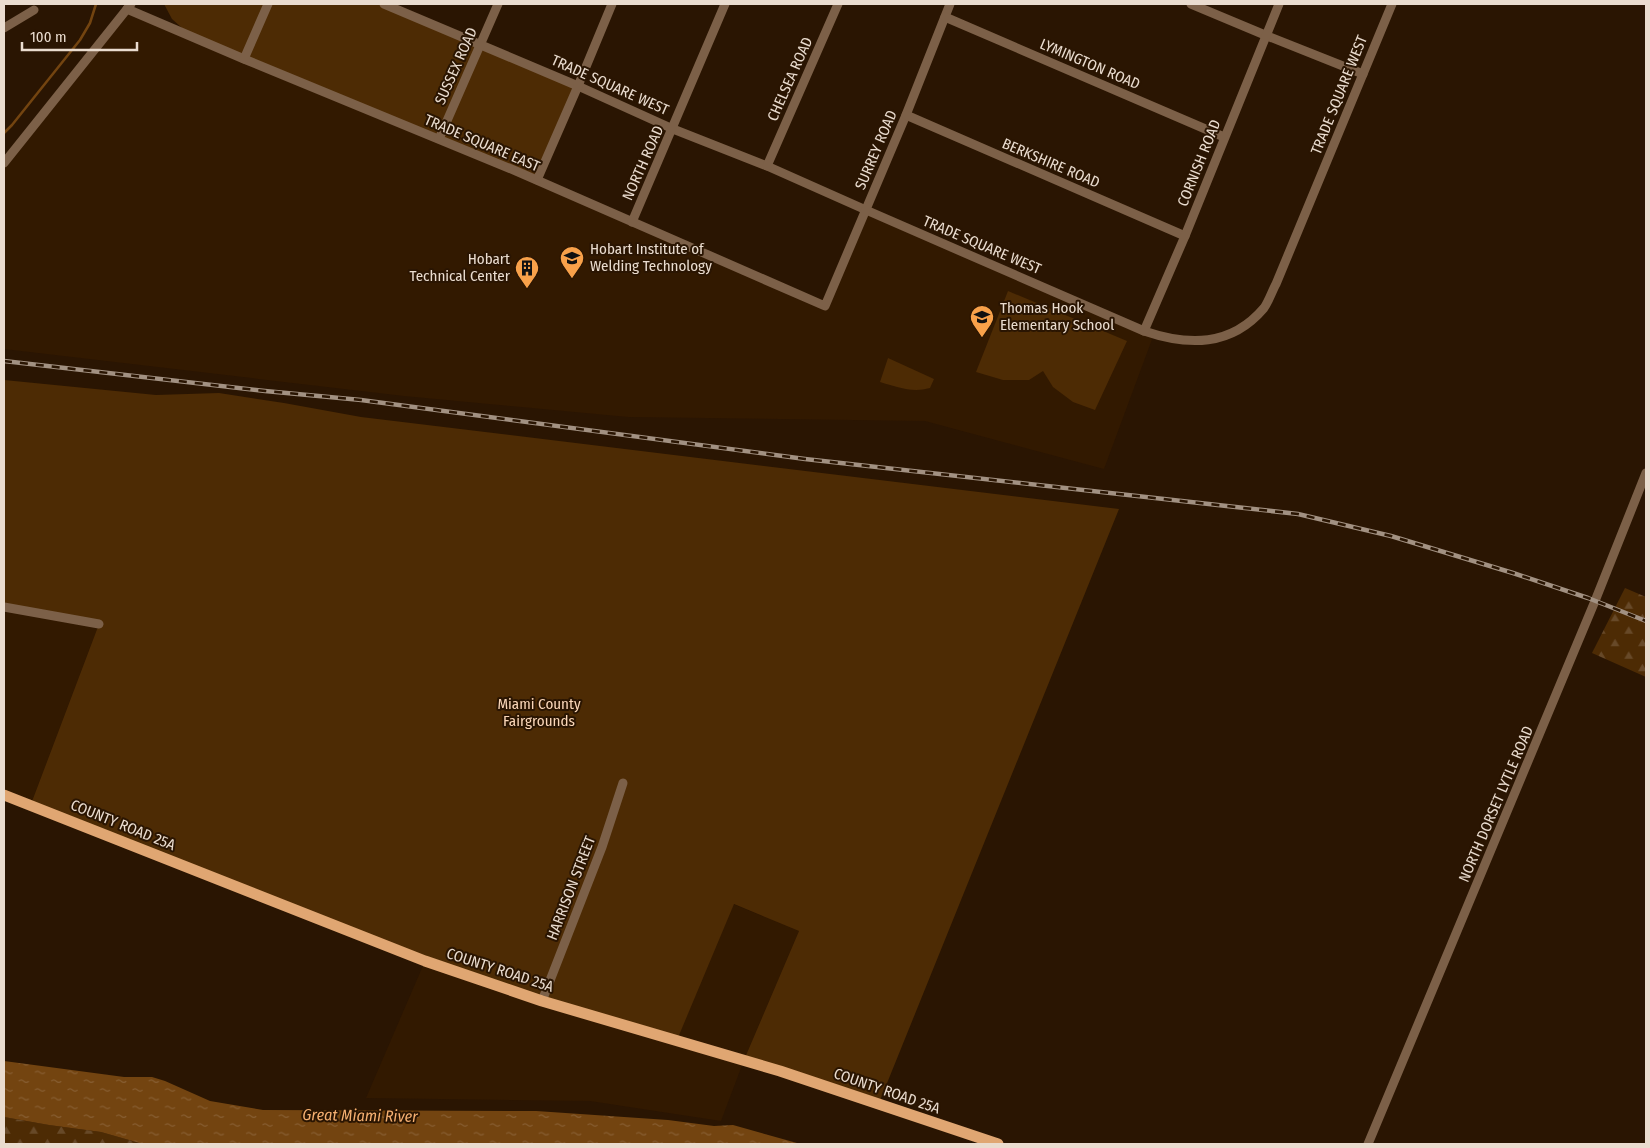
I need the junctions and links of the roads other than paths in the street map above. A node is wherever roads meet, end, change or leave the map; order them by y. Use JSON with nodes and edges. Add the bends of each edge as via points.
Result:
{"nodes":[{"id":1,"x":268,"y":4,"type":"edge"},
{"id":2,"x":384,"y":4,"type":"edge"},
{"id":3,"x":498,"y":4,"type":"edge"},
{"id":4,"x":612,"y":4,"type":"edge"},
{"id":5,"x":725,"y":4,"type":"edge"},
{"id":6,"x":838,"y":4,"type":"edge"},
{"id":7,"x":950,"y":4,"type":"edge"},
{"id":8,"x":1191,"y":4,"type":"edge"},
{"id":9,"x":1279,"y":4,"type":"edge"},
{"id":10,"x":1392,"y":4,"type":"edge"},
{"id":11,"x":129,"y":6,"type":"edge"},
{"id":12,"x":34,"y":10,"type":"dead end"},
{"id":13,"x":945,"y":17,"type":"junction"},
{"id":14,"x":4,"y":28,"type":"edge"},
{"id":15,"x":1265,"y":35,"type":"junction"},
{"id":16,"x":482,"y":44,"type":"junction"},
{"id":17,"x":244,"y":59,"type":"junction"},
{"id":18,"x":1363,"y":74,"type":"junction"},
{"id":19,"x":578,"y":86,"type":"junction"},
{"id":20,"x":906,"y":115,"type":"junction"},
{"id":21,"x":673,"y":129,"type":"junction"},
{"id":22,"x":1224,"y":137,"type":"junction"},
{"id":23,"x":439,"y":139,"type":"junction"},
{"id":24,"x":4,"y":164,"type":"edge"},
{"id":25,"x":767,"y":166,"type":"junction"},
{"id":26,"x":537,"y":180,"type":"junction"},
{"id":27,"x":866,"y":210,"type":"junction"},
{"id":28,"x":632,"y":222,"type":"junction"},
{"id":29,"x":1185,"y":236,"type":"junction"},
{"id":30,"x":825,"y":306,"type":"joint"},
{"id":31,"x":1144,"y":331,"type":"junction"},
{"id":32,"x":1646,"y":473,"type":"edge"},
{"id":33,"x":4,"y":607,"type":"edge"},
{"id":34,"x":99,"y":624,"type":"dead end"},
{"id":35,"x":623,"y":783,"type":"dead end"},
{"id":36,"x":4,"y":795,"type":"edge"},
{"id":37,"x":542,"y":1001,"type":"junction"},
{"id":38,"x":998,"y":1144,"type":"edge"},
{"id":39,"x":1368,"y":1144,"type":"edge"}],
"edges":[{"from":1,"to":17,"type":"street"},
{"from":2,"to":16,"type":"street","name":"TRADE SQUARE WEST"},
{"from":3,"to":16,"type":"street","name":"SUSSEX ROAD"},
{"from":4,"to":19,"type":"street"},
{"from":5,"to":21,"type":"street","name":"NORTH ROAD"},
{"from":6,"to":25,"type":"street","name":"CHELSEA ROAD"},
{"from":7,"to":13,"type":"street","name":"SURREY ROAD"},
{"from":8,"to":15,"type":"street"},
{"from":9,"to":15,"type":"street","name":"CORNISH ROAD"},
{"from":10,"to":18,"type":"street","name":"TRADE SQUARE WEST"},
{"from":11,"to":17,"type":"street","name":"TRADE SQUARE EAST"},
{"from":11,"to":24,"type":"street"},
{"from":12,"to":14,"type":"street"},
{"from":13,"to":20,"type":"street","name":"SURREY ROAD"},
{"from":13,"to":22,"type":"street","name":"LYMINGTON ROAD"},
{"from":15,"to":18,"type":"street"},
{"from":15,"to":22,"type":"street","name":"CORNISH ROAD"},
{"from":16,"to":19,"type":"street","name":"TRADE SQUARE WEST"},
{"from":16,"to":23,"type":"street","name":"SUSSEX ROAD"},
{"from":17,"to":23,"type":"street","name":"TRADE SQUARE EAST"},
{"from":18,"to":31,"type":"street","name":"TRADE SQUARE WEST","via":[[1264,307],[1242,328],[1212,340],[1187,342]]},
{"from":19,"to":21,"type":"street","name":"TRADE SQUARE WEST"},
{"from":19,"to":26,"type":"street"},
{"from":20,"to":27,"type":"street","name":"SURREY ROAD"},
{"from":20,"to":29,"type":"street","name":"BERKSHIRE ROAD"},
{"from":21,"to":25,"type":"street","name":"TRADE SQUARE WEST"},
{"from":21,"to":28,"type":"street","name":"NORTH ROAD"},
{"from":22,"to":29,"type":"street","name":"CORNISH ROAD"},
{"from":23,"to":26,"type":"street","name":"TRADE SQUARE EAST"},
{"from":25,"to":27,"type":"street","name":"TRADE SQUARE WEST"},
{"from":26,"to":28,"type":"street","name":"TRADE SQUARE EAST"},
{"from":27,"to":30,"type":"street","name":"SURREY ROAD"},
{"from":27,"to":31,"type":"street","name":"TRADE SQUARE WEST"},
{"from":28,"to":30,"type":"street","name":"TRADE SQUARE EAST"},
{"from":29,"to":31,"type":"street","name":"CORNISH ROAD"},
{"from":32,"to":39,"type":"street","name":"NORTH DORSET LYTLE ROAD"},
{"from":33,"to":34,"type":"street"},
{"from":35,"to":37,"type":"street","name":"HARRISON STREET","via":[[602,848]]},
{"from":36,"to":37,"type":"main road","name":"COUNTY ROAD 25A","via":[[425,961]]},
{"from":37,"to":38,"type":"main road","name":"COUNTY ROAD 25A","via":[[780,1071]]}]}
